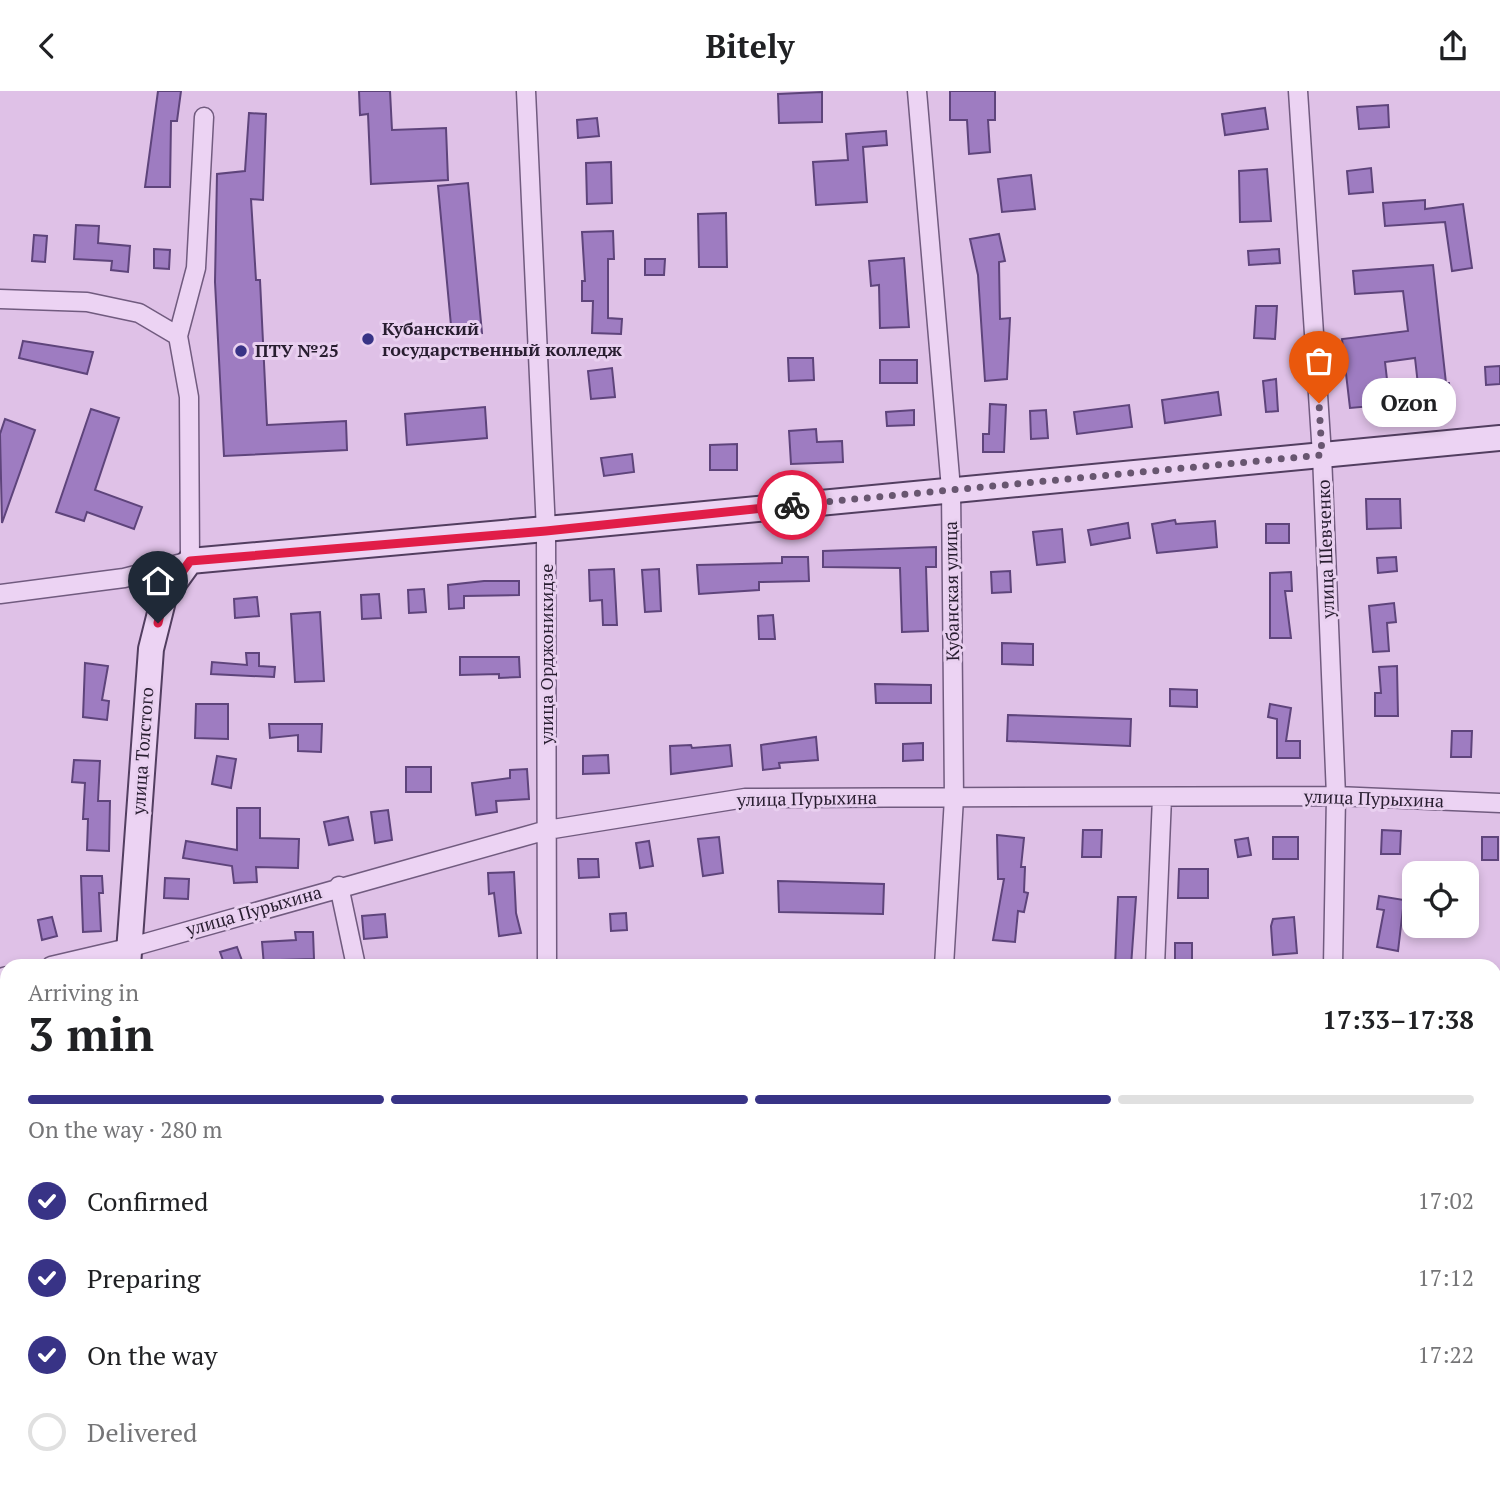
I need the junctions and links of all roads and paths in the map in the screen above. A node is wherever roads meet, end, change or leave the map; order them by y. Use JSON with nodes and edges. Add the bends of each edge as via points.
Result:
{"nodes":[{"id":1,"x":526,"y":91,"type":"edge"},
{"id":2,"x":917,"y":91,"type":"edge"},
{"id":3,"x":1298,"y":91,"type":"edge"},
{"id":4,"x":204,"y":117,"type":"dead end"},
{"id":5,"x":0,"y":299,"type":"edge"},
{"id":6,"x":177,"y":336,"type":"junction"},
{"id":7,"x":1500,"y":438,"type":"edge"},
{"id":8,"x":1322,"y":455,"type":"junction"},
{"id":9,"x":951,"y":489,"type":"junction"},
{"id":10,"x":546,"y":531,"type":"junction"},
{"id":11,"x":190,"y":561,"type":"junction"},
{"id":12,"x":0,"y":594,"type":"edge"},
{"id":13,"x":1336,"y":796,"type":"junction"},
{"id":14,"x":1162,"y":797,"type":"junction"},
{"id":15,"x":954,"y":798,"type":"junction"},
{"id":16,"x":1500,"y":803,"type":"edge"},
{"id":17,"x":547,"y":830,"type":"junction"},
{"id":18,"x":339,"y":886,"type":"junction"},
{"id":19,"x":128,"y":957,"type":"edge"},
{"id":20,"x":355,"y":959,"type":"edge"},
{"id":21,"x":547,"y":959,"type":"edge"},
{"id":22,"x":944,"y":959,"type":"edge"},
{"id":23,"x":1155,"y":959,"type":"edge"},
{"id":24,"x":1333,"y":959,"type":"edge"}],
"edges":[{"from":1,"to":10,"type":"street","name":"улица Орджоникидзе"},
{"from":2,"to":9,"type":"street","name":"Кубанская улица"},
{"from":3,"to":8,"type":"street","name":"улица Шевченко"},
{"from":4,"to":6,"type":"street","via":[[196,268]]},
{"from":5,"to":6,"type":"street","via":[[88,302],[139,313]]},
{"from":6,"to":11,"type":"street","via":[[189,397]]},
{"from":7,"to":8,"type":"street"},
{"from":8,"to":9,"type":"street"},
{"from":8,"to":13,"type":"street","name":"улица Шевченко"},
{"from":9,"to":10,"type":"street"},
{"from":9,"to":15,"type":"street","name":"Кубанская улица"},
{"from":10,"to":11,"type":"street"},
{"from":10,"to":17,"type":"street","name":"улица Орджоникидзе"},
{"from":11,"to":12,"type":"street","via":[[124,578]]},
{"from":11,"to":19,"type":"street","name":"улица Толстого","via":[[164,597],[151,649]]},
{"from":13,"to":14,"type":"street","name":"улица Пурыхина"},
{"from":13,"to":16,"type":"street","name":"улица Пурыхина"},
{"from":13,"to":24,"type":"street","name":"улица Шевченко"},
{"from":14,"to":15,"type":"street","name":"улица Пурыхина"},
{"from":14,"to":23,"type":"street"},
{"from":15,"to":17,"type":"street","name":"улица Пурыхина","via":[[745,798]]},
{"from":15,"to":22,"type":"street","name":"Кубанская улица"},
{"from":17,"to":18,"type":"street","name":"улица Пурыхина"},
{"from":17,"to":21,"type":"street","name":"улица Орджоникидзе"},
{"from":18,"to":19,"type":"street","name":"улица Пурыхина"},
{"from":18,"to":20,"type":"street"}]}
